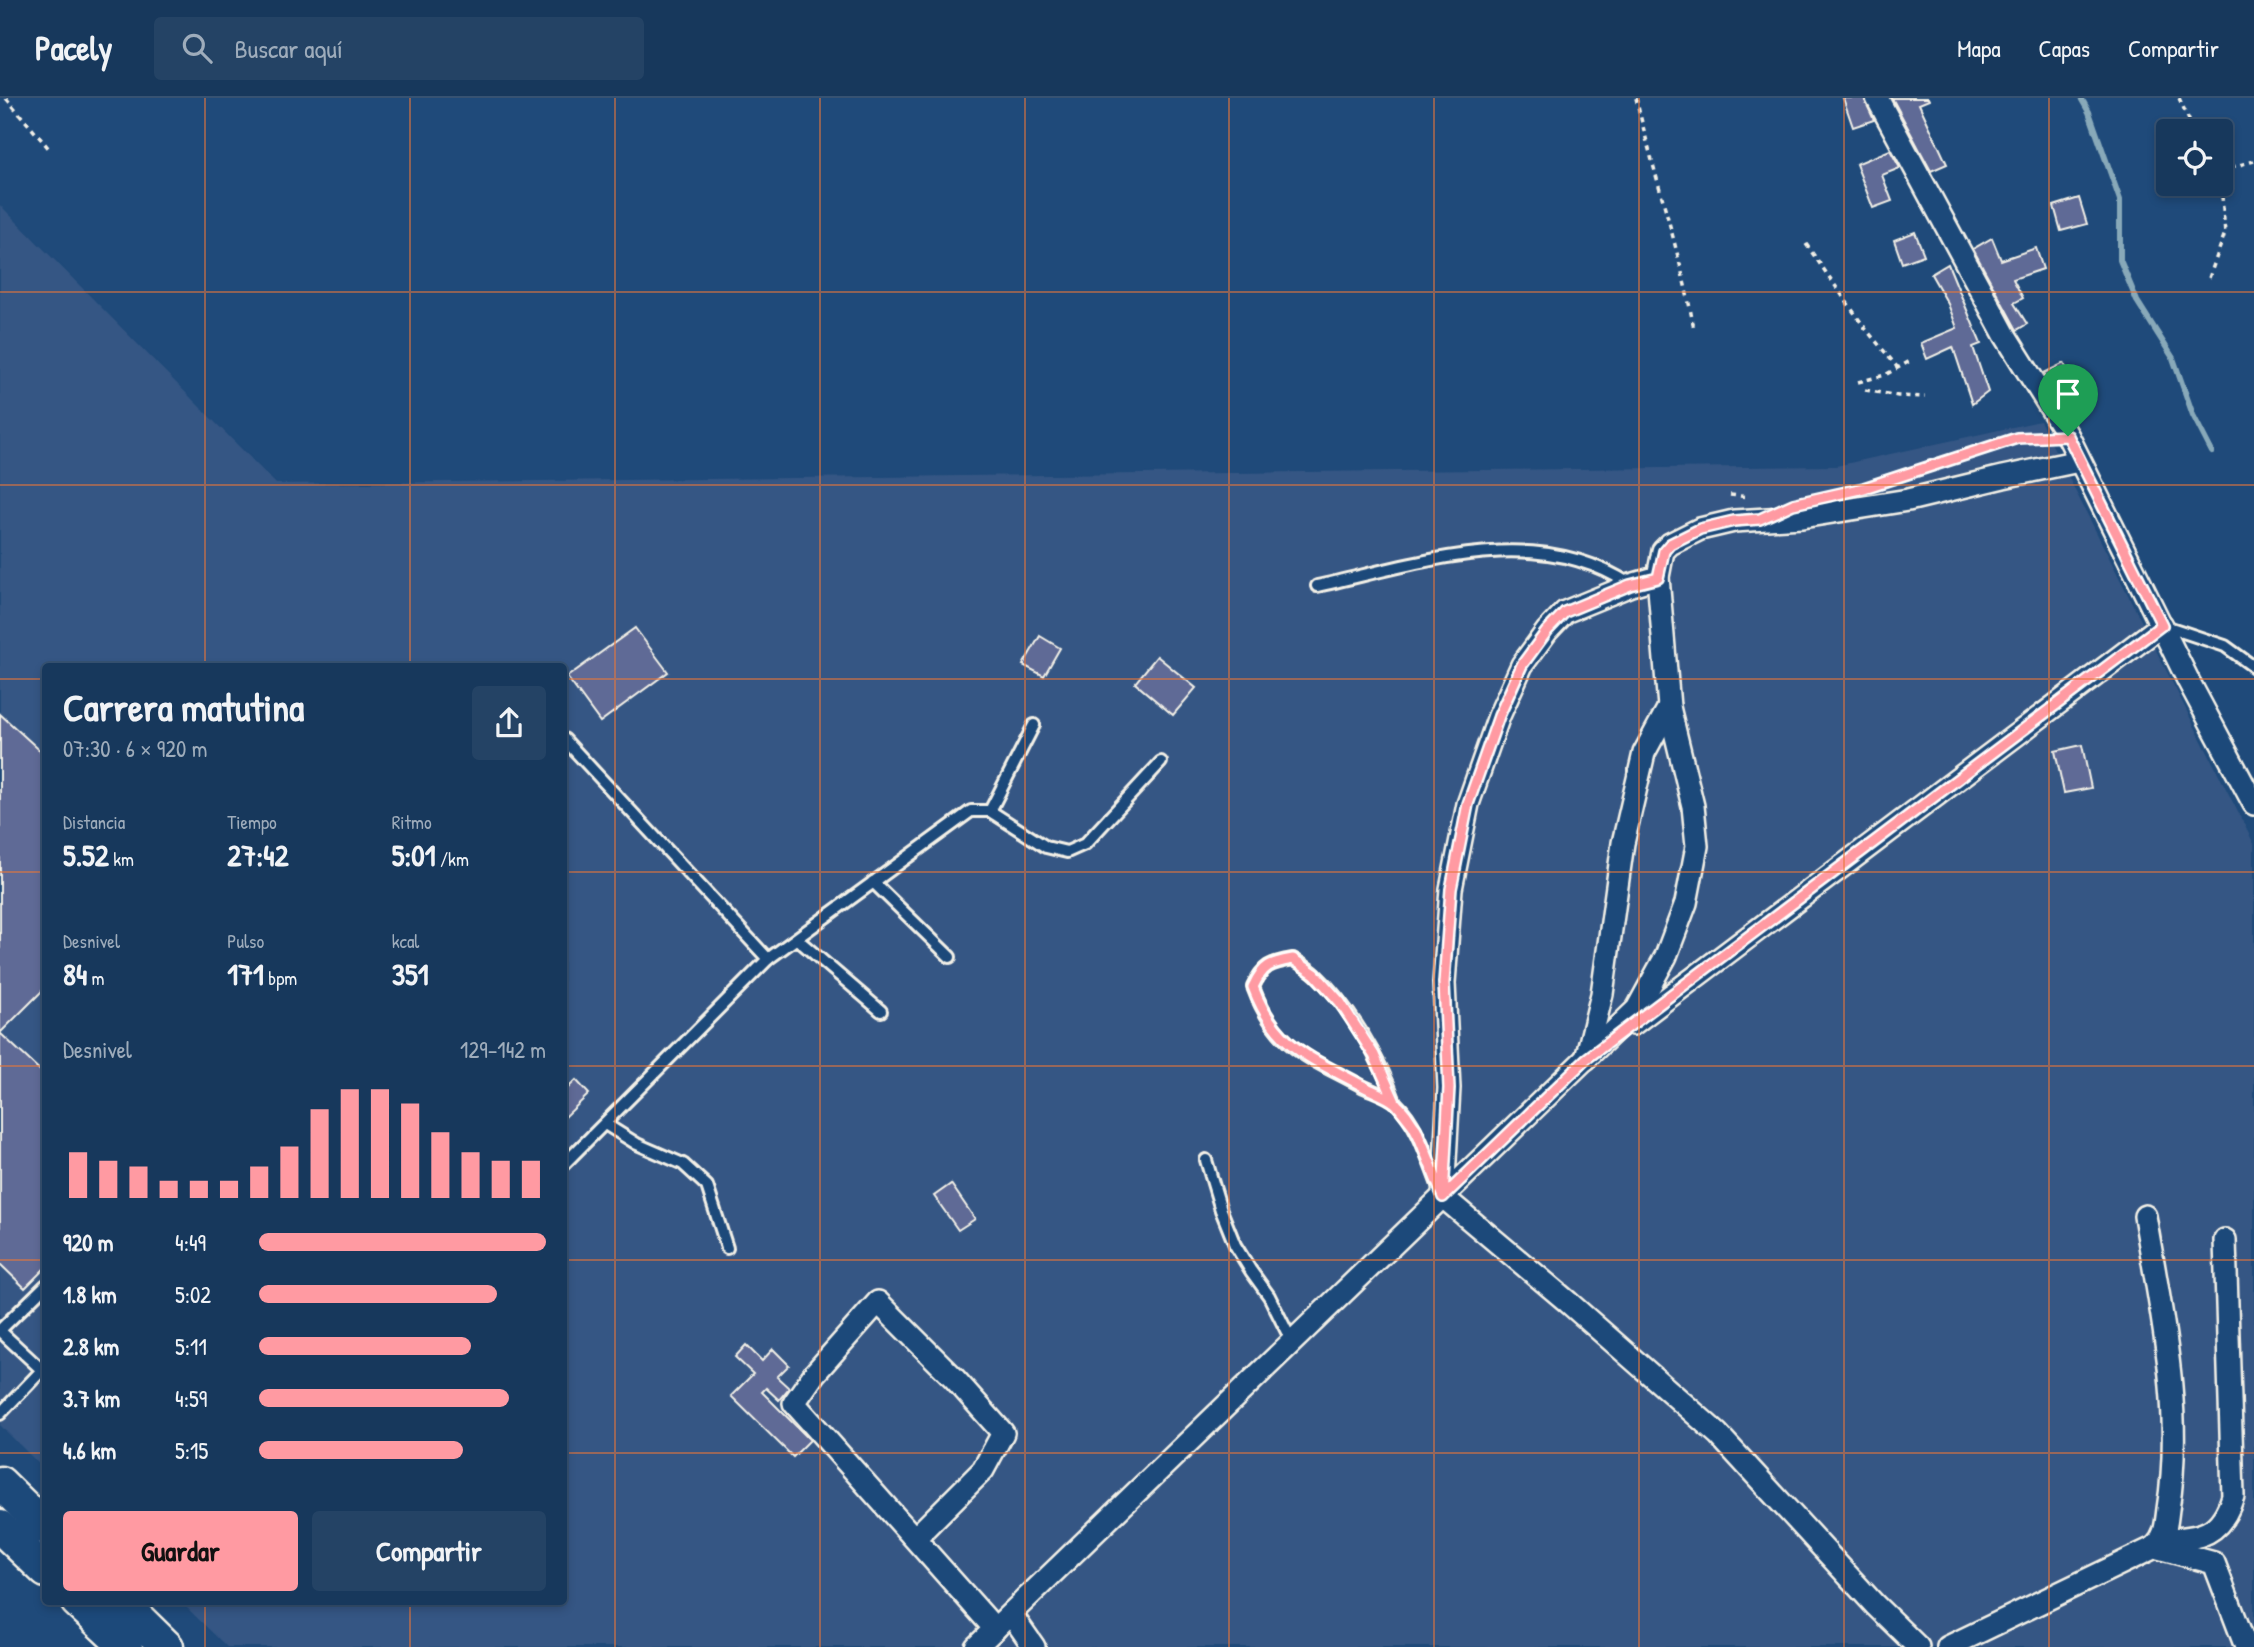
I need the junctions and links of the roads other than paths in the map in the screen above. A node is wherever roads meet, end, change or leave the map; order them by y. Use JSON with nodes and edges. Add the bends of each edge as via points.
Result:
{"nodes":[{"id":1,"x":1877,"y":98,"type":"edge"},
{"id":2,"x":2079,"y":461,"type":"junction"},
{"id":3,"x":1658,"y":578,"type":"junction"},
{"id":4,"x":1630,"y":585,"type":"junction"},
{"id":5,"x":1317,"y":586,"type":"dead end"},
{"id":6,"x":2162,"y":625,"type":"junction"},
{"id":7,"x":2254,"y":667,"type":"edge"},
{"id":8,"x":1669,"y":707,"type":"junction"},
{"id":9,"x":1034,"y":724,"type":"dead end"},
{"id":10,"x":567,"y":742,"type":"edge"},
{"id":11,"x":1160,"y":762,"type":"dead end"},
{"id":12,"x":2254,"y":804,"type":"edge"},
{"id":13,"x":990,"y":811,"type":"junction"},
{"id":14,"x":873,"y":881,"type":"junction"},
{"id":15,"x":797,"y":939,"type":"junction"},
{"id":16,"x":950,"y":957,"type":"dead end"},
{"id":17,"x":768,"y":959,"type":"junction"},
{"id":18,"x":881,"y":1011,"type":"dead end"},
{"id":19,"x":1586,"y":1059,"type":"junction"},
{"id":20,"x":1395,"y":1102,"type":"junction"},
{"id":21,"x":605,"y":1124,"type":"junction"},
{"id":22,"x":1206,"y":1160,"type":"dead end"},
{"id":23,"x":567,"y":1161,"type":"edge"},
{"id":24,"x":1443,"y":1197,"type":"junction"},
{"id":25,"x":2145,"y":1216,"type":"dead end"},
{"id":26,"x":2225,"y":1240,"type":"dead end"},
{"id":27,"x":727,"y":1248,"type":"dead end"},
{"id":28,"x":42,"y":1289,"type":"edge"},
{"id":29,"x":0,"y":1331,"type":"edge"},
{"id":30,"x":1292,"y":1342,"type":"junction"},
{"id":31,"x":42,"y":1366,"type":"edge"},
{"id":32,"x":42,"y":1370,"type":"edge"},
{"id":33,"x":0,"y":1414,"type":"edge"},
{"id":34,"x":0,"y":1483,"type":"edge"},
{"id":35,"x":42,"y":1524,"type":"edge"},
{"id":36,"x":0,"y":1527,"type":"edge"},
{"id":37,"x":915,"y":1538,"type":"junction"},
{"id":38,"x":2159,"y":1543,"type":"junction"},
{"id":39,"x":42,"y":1567,"type":"edge"},
{"id":40,"x":82,"y":1605,"type":"edge"},
{"id":41,"x":124,"y":1605,"type":"edge"},
{"id":42,"x":1011,"y":1614,"type":"junction"},
{"id":43,"x":995,"y":1629,"type":"junction"},
{"id":44,"x":125,"y":1647,"type":"edge"},
{"id":45,"x":167,"y":1647,"type":"edge"},
{"id":46,"x":976,"y":1647,"type":"edge"},
{"id":47,"x":1034,"y":1647,"type":"edge"},
{"id":48,"x":1918,"y":1647,"type":"edge"},
{"id":49,"x":1948,"y":1647,"type":"edge"},
{"id":50,"x":2246,"y":1647,"type":"edge"}],
"edges":[{"from":1,"to":2,"type":"street"},
{"from":2,"to":3,"type":"street","via":[[1908,500],[1700,529],[1670,544]]},
{"from":2,"to":6,"type":"street"},
{"from":3,"to":4,"type":"street"},
{"from":3,"to":8,"type":"street"},
{"from":4,"to":5,"type":"lane","via":[[1611,572],[1564,555],[1517,552],[1462,553]]},
{"from":4,"to":24,"type":"street","via":[[1565,612],[1547,631],[1522,665],[1468,804],[1451,889],[1444,983],[1449,1088]]},
{"from":6,"to":7,"type":"lane","via":[[2225,646]]},
{"from":6,"to":12,"type":"street"},
{"from":6,"to":19,"type":"street"},
{"from":8,"to":19,"type":"street","via":[[1644,753],[1626,830],[1602,994]]},
{"from":8,"to":19,"type":"street","via":[[1693,806],[1697,846],[1686,903],[1666,956],[1637,1009]]},
{"from":9,"to":13,"type":"lane"},
{"from":10,"to":17,"type":"lane"},
{"from":11,"to":13,"type":"lane","via":[[1085,844],[1067,852],[1046,847]]},
{"from":13,"to":14,"type":"lane","via":[[971,811]]},
{"from":14,"to":15,"type":"lane"},
{"from":14,"to":16,"type":"lane"},
{"from":15,"to":17,"type":"lane"},
{"from":15,"to":18,"type":"lane"},
{"from":17,"to":21,"type":"lane"},
{"from":19,"to":24,"type":"street"},
{"from":20,"to":20,"type":"lane","via":[[1298,1052],[1278,1033],[1253,987],[1261,971],[1273,962],[1293,959],[1315,974],[1340,1002],[1374,1055]]},
{"from":20,"to":24,"type":"lane","via":[[1416,1129]]},
{"from":21,"to":23,"type":"lane"},
{"from":21,"to":27,"type":"lane","via":[[684,1164],[707,1186]]},
{"from":22,"to":30,"type":"lane","via":[[1235,1245]]},
{"from":24,"to":30,"type":"street"},
{"from":24,"to":48,"type":"street","via":[[1718,1434]]},
{"from":25,"to":38,"type":"street","via":[[2169,1360],[2172,1418],[2171,1489]]},
{"from":26,"to":38,"type":"street","via":[[2233,1496],[2227,1516],[2209,1533]]},
{"from":28,"to":29,"type":"lane"},
{"from":29,"to":31,"type":"lane"},
{"from":30,"to":42,"type":"street"},
{"from":32,"to":33,"type":"lane"},
{"from":34,"to":35,"type":"street"},
{"from":36,"to":39,"type":"street"},
{"from":37,"to":37,"type":"street","via":[[794,1403],[878,1302],[1003,1433],[984,1470]]},
{"from":37,"to":43,"type":"street"},
{"from":38,"to":49,"type":"street"},
{"from":38,"to":50,"type":"street","via":[[2214,1563]]},
{"from":40,"to":44,"type":"street"},
{"from":41,"to":45,"type":"street"},
{"from":42,"to":43,"type":"street"},
{"from":42,"to":47,"type":"street"},
{"from":43,"to":46,"type":"street"}]}
